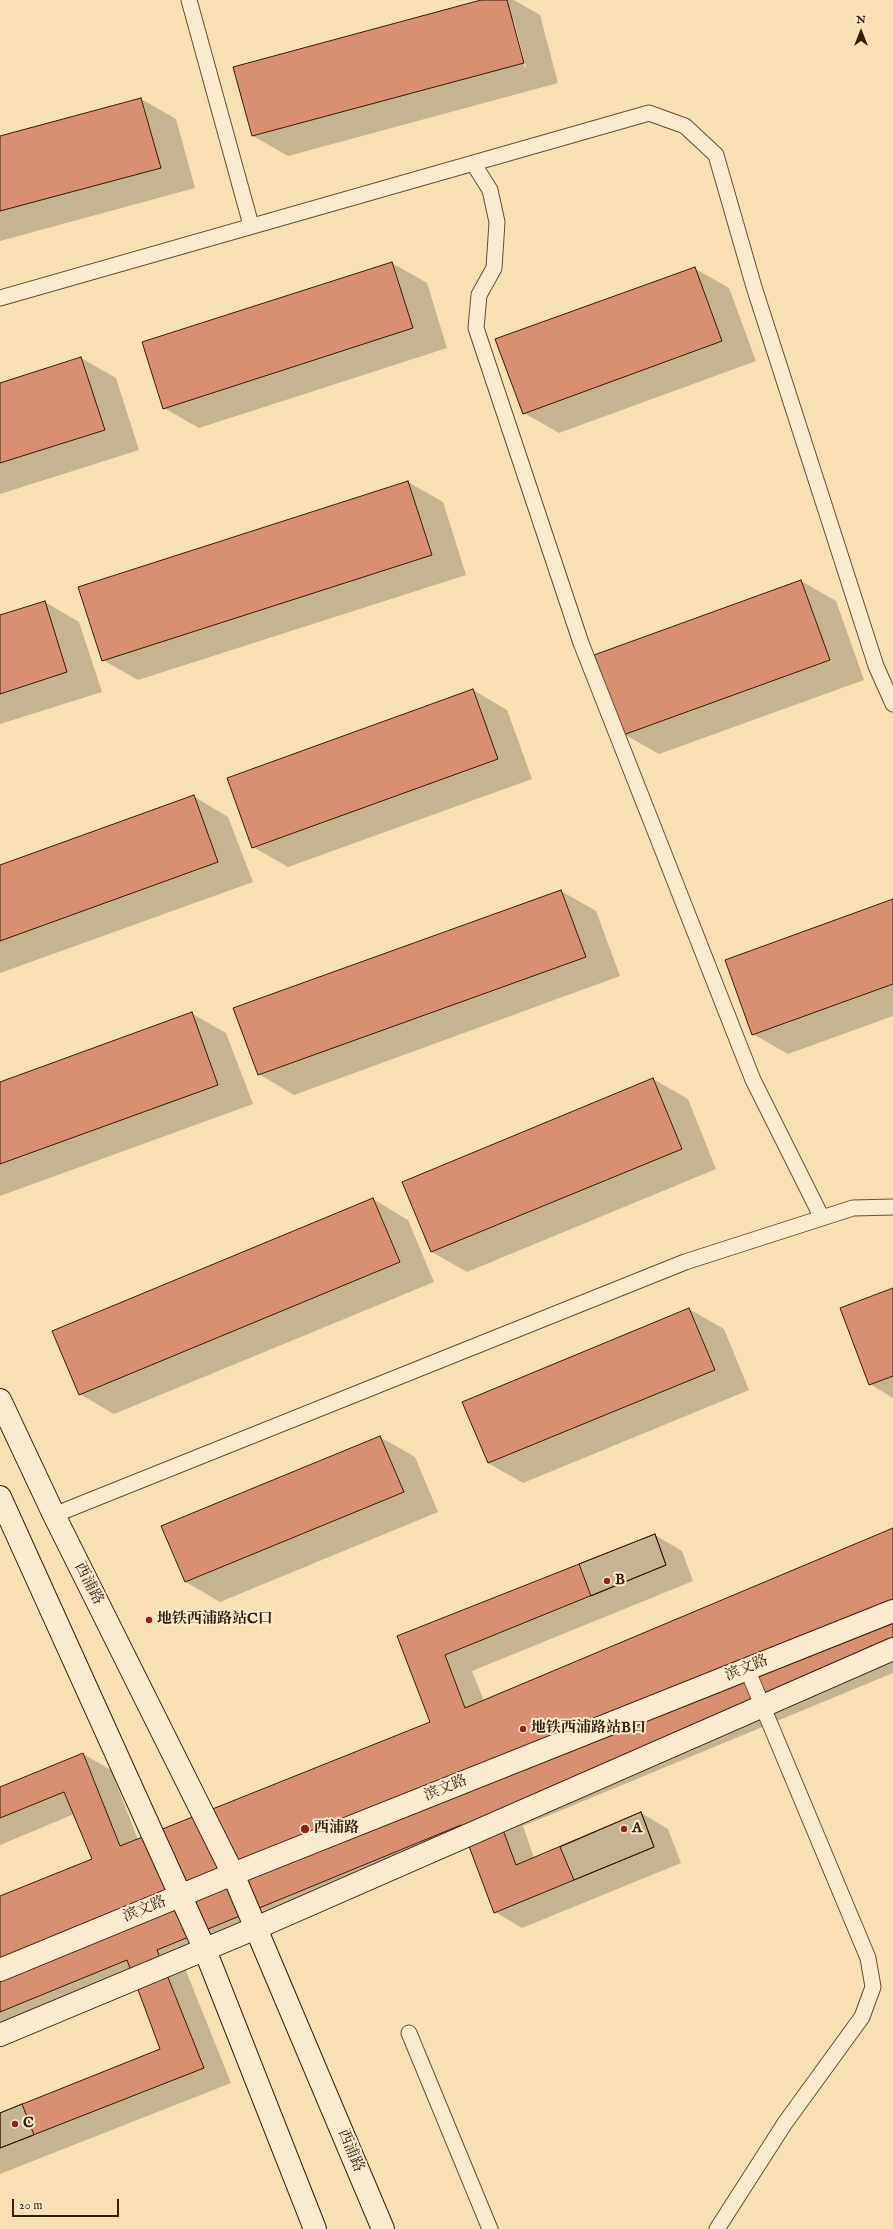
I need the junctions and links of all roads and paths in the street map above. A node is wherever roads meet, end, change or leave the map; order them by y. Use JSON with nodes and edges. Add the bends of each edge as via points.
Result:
{"nodes":[{"id":1,"x":189,"y":0,"type":"edge"},
{"id":2,"x":473,"y":163,"type":"junction"},
{"id":3,"x":251,"y":225,"type":"junction"},
{"id":4,"x":0,"y":298,"type":"edge"},
{"id":5,"x":893,"y":704,"type":"edge"},
{"id":6,"x":893,"y":1207,"type":"edge"},
{"id":7,"x":822,"y":1218,"type":"junction"},
{"id":8,"x":0,"y":1400,"type":"edge"},
{"id":9,"x":0,"y":1497,"type":"edge"},
{"id":10,"x":54,"y":1515,"type":"junction"},
{"id":11,"x":893,"y":1611,"type":"edge"},
{"id":12,"x":893,"y":1649,"type":"edge"},
{"id":13,"x":747,"y":1669,"type":"junction"},
{"id":14,"x":763,"y":1706,"type":"junction"},
{"id":15,"x":233,"y":1874,"type":"junction"},
{"id":16,"x":180,"y":1896,"type":"junction"},
{"id":17,"x":256,"y":1928,"type":"junction"},
{"id":18,"x":205,"y":1950,"type":"junction"},
{"id":19,"x":0,"y":1970,"type":"edge"},
{"id":20,"x":409,"y":2033,"type":"dead end"},
{"id":21,"x":0,"y":2035,"type":"edge"},
{"id":22,"x":315,"y":2229,"type":"edge"},
{"id":23,"x":383,"y":2229,"type":"edge"},
{"id":24,"x":490,"y":2229,"type":"edge"},
{"id":25,"x":717,"y":2229,"type":"edge"}],
"edges":[{"from":1,"to":3,"type":"lane"},
{"from":2,"to":3,"type":"lane"},
{"from":2,"to":5,"type":"lane","via":[[649,113],[685,126],[716,155],[754,287],[876,666]]},
{"from":2,"to":7,"type":"lane","via":[[490,190],[497,222],[494,268],[479,295],[476,328],[581,643],[753,1080]]},
{"from":3,"to":4,"type":"lane"},
{"from":6,"to":7,"type":"lane","via":[[853,1208]]},
{"from":7,"to":10,"type":"lane","via":[[685,1262]]},
{"from":8,"to":10,"type":"main road","name":"西浦路"},
{"from":9,"to":16,"type":"main road"},
{"from":10,"to":15,"type":"main road","name":"西浦路"},
{"from":11,"to":13,"type":"main road","name":"滨文路"},
{"from":12,"to":14,"type":"main road"},
{"from":13,"to":14,"type":"lane"},
{"from":13,"to":15,"type":"main road","name":"滨文路"},
{"from":14,"to":17,"type":"main road"},
{"from":14,"to":25,"type":"lane","via":[[868,1958],[873,1986],[862,2017],[785,2123]]},
{"from":15,"to":16,"type":"main road","name":"滨文路"},
{"from":15,"to":17,"type":"main road","name":"西浦路"},
{"from":16,"to":18,"type":"main road"},
{"from":16,"to":19,"type":"main road","name":"滨文路"},
{"from":17,"to":18,"type":"main road"},
{"from":17,"to":23,"type":"main road","name":"西浦路"},
{"from":18,"to":21,"type":"main road"},
{"from":18,"to":22,"type":"main road"},
{"from":20,"to":24,"type":"lane"}]}
